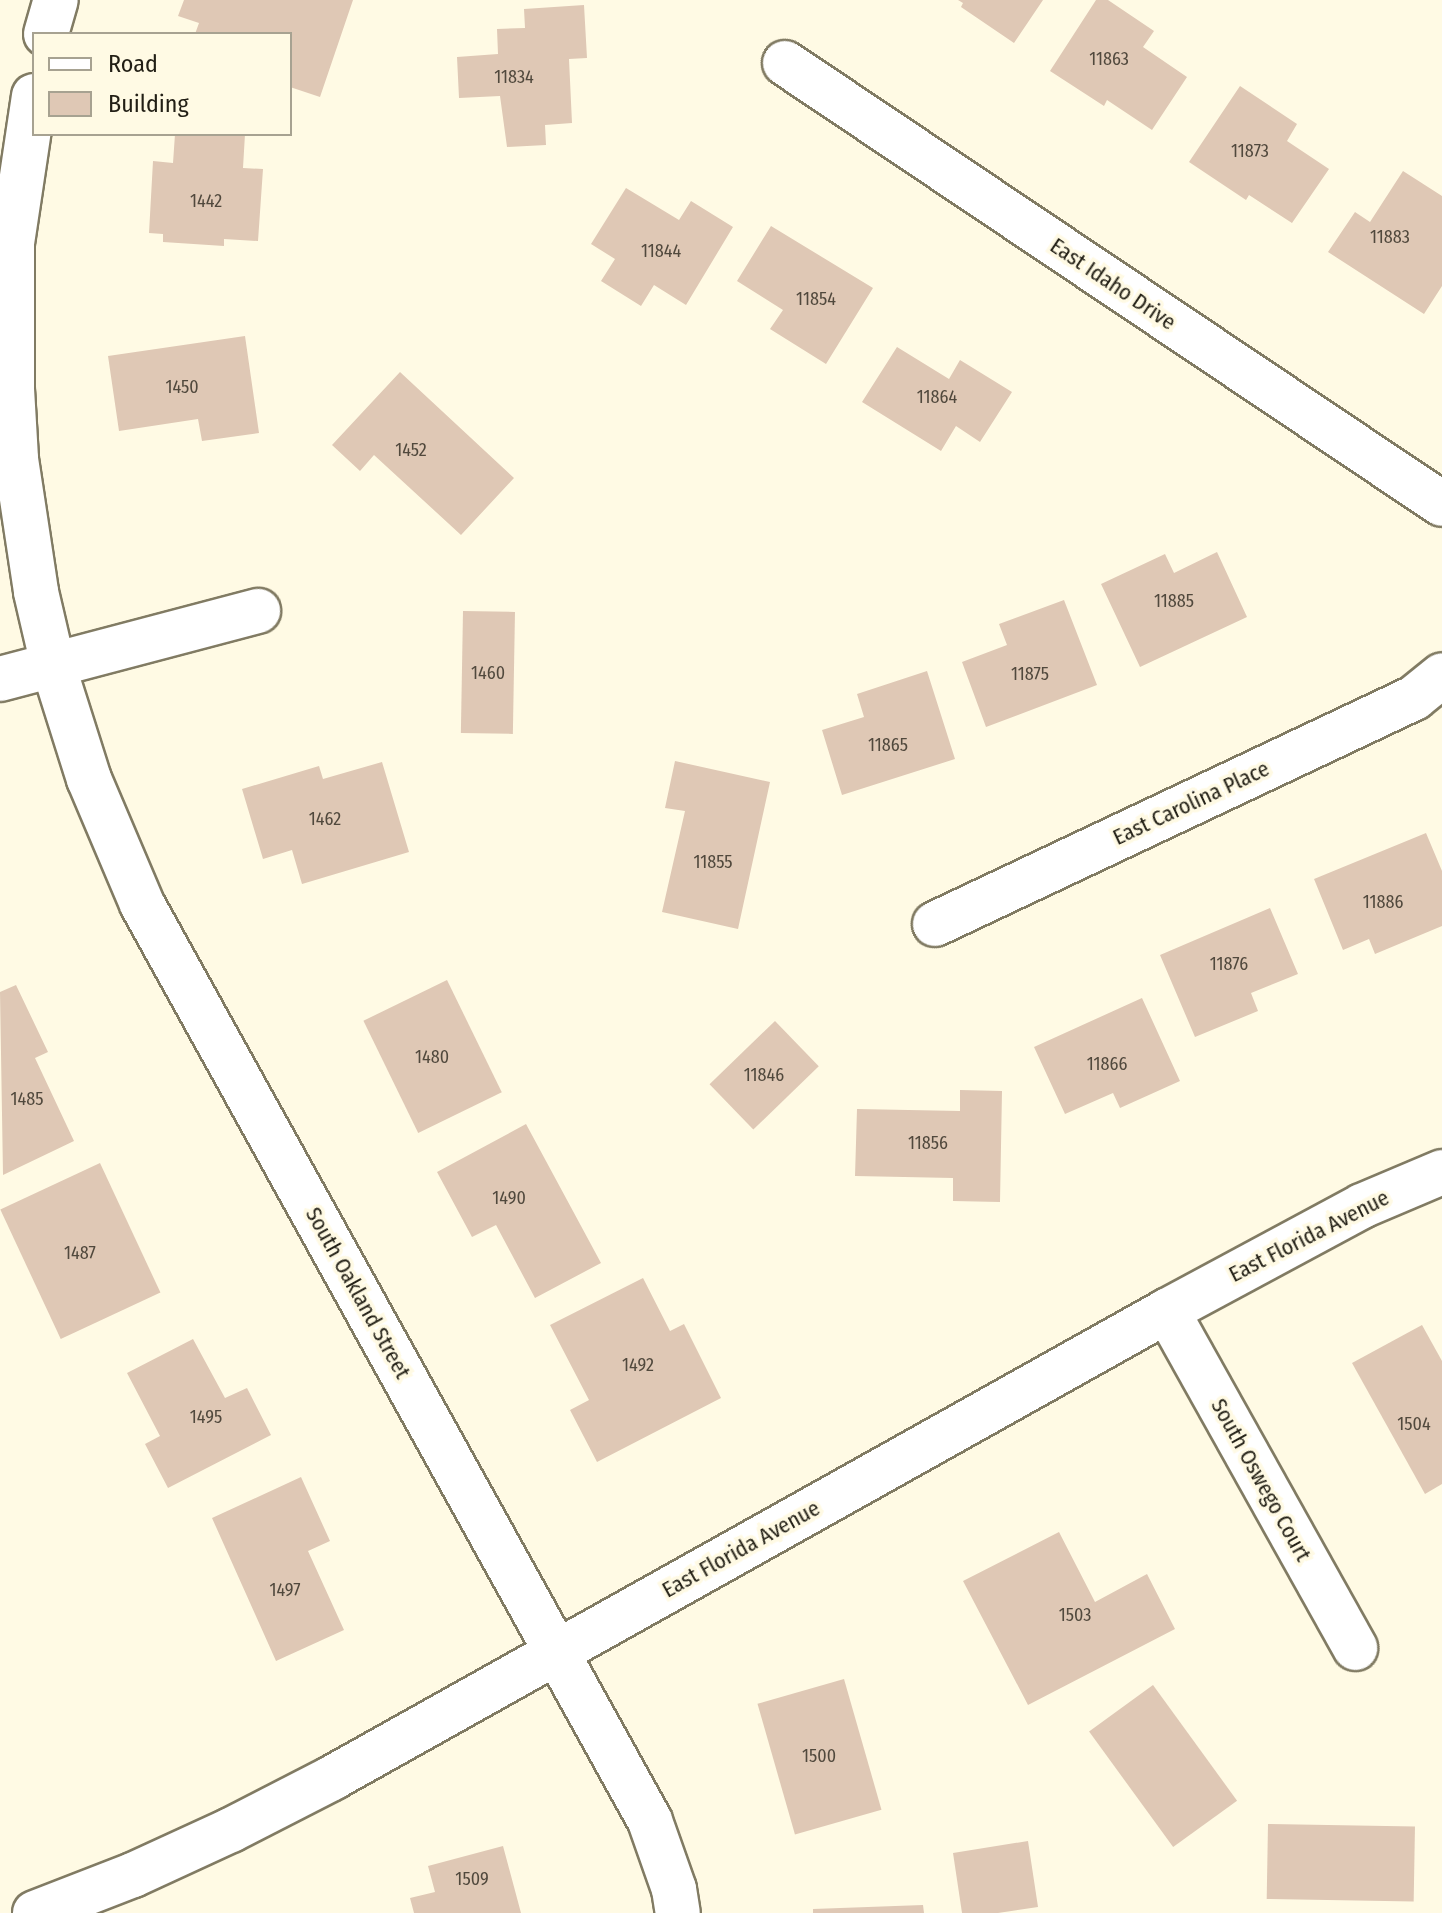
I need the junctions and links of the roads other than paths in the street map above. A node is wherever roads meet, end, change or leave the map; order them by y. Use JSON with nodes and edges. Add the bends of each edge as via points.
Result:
{"nodes":[{"id":1,"x":56,"y":0,"type":"edge"},
{"id":2,"x":47,"y":32,"type":"edge"},
{"id":3,"x":785,"y":63,"type":"dead end"},
{"id":4,"x":32,"y":109,"type":"edge"},
{"id":5,"x":1442,"y":504,"type":"edge"},
{"id":6,"x":258,"y":611,"type":"dead end"},
{"id":7,"x":53,"y":665,"type":"junction"},
{"id":8,"x":1442,"y":675,"type":"edge"},
{"id":9,"x":0,"y":679,"type":"edge"},
{"id":10,"x":935,"y":924,"type":"dead end"},
{"id":11,"x":1442,"y":1172,"type":"edge"},
{"id":12,"x":1167,"y":1311,"type":"junction"},
{"id":13,"x":1355,"y":1648,"type":"dead end"},
{"id":14,"x":557,"y":1652,"type":"junction"},
{"id":15,"x":35,"y":1913,"type":"edge"},
{"id":16,"x":678,"y":1913,"type":"edge"}],
"edges":[{"from":1,"to":2,"type":"street"},
{"from":3,"to":5,"type":"street","name":"East Idaho Drive"},
{"from":4,"to":7,"type":"street","name":"South Oakland Street","via":[[12,244],[12,389],[18,474]]},
{"from":6,"to":7,"type":"street"},
{"from":7,"to":9,"type":"street"},
{"from":7,"to":14,"type":"street","name":"South Oakland Street","via":[[89,779],[142,904]]},
{"from":8,"to":10,"type":"street","name":"East Carolina Place","via":[[1414,698]]},
{"from":11,"to":12,"type":"street","name":"East Florida Avenue","via":[[1362,1206]]},
{"from":12,"to":13,"type":"street","name":"South Oswego Court"},
{"from":12,"to":14,"type":"street","name":"East Florida Avenue"},
{"from":14,"to":15,"type":"street","name":"East Florida Avenue","via":[[231,1830]]},
{"from":14,"to":16,"type":"street","name":"South Oakland Street","via":[[650,1821]]}]}
